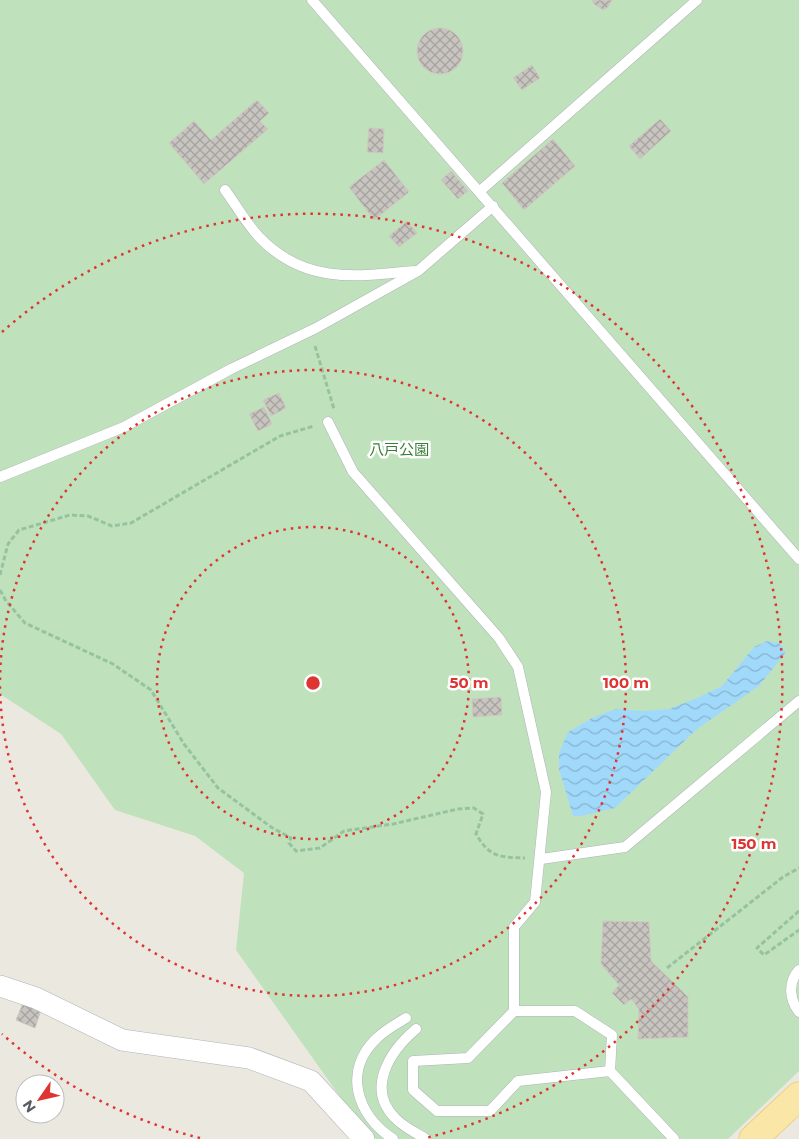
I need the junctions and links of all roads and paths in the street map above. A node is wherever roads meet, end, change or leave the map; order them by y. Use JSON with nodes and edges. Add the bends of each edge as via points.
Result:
{"nodes":[{"id":1,"x":312,"y":0,"type":"edge"},
{"id":2,"x":697,"y":0,"type":"edge"},
{"id":3,"x":225,"y":190,"type":"dead end"},
{"id":4,"x":480,"y":191,"type":"junction"},
{"id":5,"x":493,"y":206,"type":"junction"},
{"id":6,"x":418,"y":271,"type":"junction"},
{"id":7,"x":316,"y":328,"type":"junction"},
{"id":8,"x":328,"y":422,"type":"junction"},
{"id":9,"x":0,"y":477,"type":"edge"},
{"id":10,"x":799,"y":559,"type":"edge"},
{"id":11,"x":0,"y":575,"type":"edge"},
{"id":12,"x":0,"y":590,"type":"edge"},
{"id":13,"x":799,"y":701,"type":"edge"},
{"id":14,"x":541,"y":859,"type":"junction"},
{"id":15,"x":799,"y":868,"type":"edge"},
{"id":16,"x":799,"y":911,"type":"edge"},
{"id":17,"x":799,"y":930,"type":"edge"},
{"id":18,"x":667,"y":968,"type":"dead end"},
{"id":19,"x":799,"y":970,"type":"edge"},
{"id":20,"x":0,"y":986,"type":"edge"},
{"id":21,"x":514,"y":1012,"type":"junction"},
{"id":22,"x":799,"y":1012,"type":"edge"},
{"id":23,"x":406,"y":1018,"type":"dead end"},
{"id":24,"x":416,"y":1029,"type":"dead end"},
{"id":25,"x":610,"y":1071,"type":"junction"},
{"id":26,"x":799,"y":1096,"type":"edge"},
{"id":27,"x":364,"y":1139,"type":"edge"},
{"id":28,"x":393,"y":1139,"type":"edge"},
{"id":29,"x":426,"y":1139,"type":"edge"},
{"id":30,"x":674,"y":1139,"type":"edge"},
{"id":31,"x":753,"y":1139,"type":"edge"}],
"edges":[{"from":1,"to":4,"type":"lane"},
{"from":2,"to":4,"type":"lane"},
{"from":3,"to":6,"type":"lane","via":[[259,236],[286,260],[319,273],[350,277]]},
{"from":4,"to":5,"type":"lane"},
{"from":5,"to":6,"type":"lane"},
{"from":5,"to":10,"type":"lane"},
{"from":6,"to":7,"type":"lane"},
{"from":7,"to":8,"type":"path","via":[[315,350],[334,410]]},
{"from":7,"to":9,"type":"lane","via":[[231,369],[124,427]]},
{"from":8,"to":11,"type":"path","via":[[280,436],[131,523],[112,526],[88,516],[70,515],[19,530],[8,544]]},
{"from":8,"to":14,"type":"lane","via":[[353,472],[499,638],[518,667],[546,792]]},
{"from":12,"to":14,"type":"path","via":[[25,623],[113,664],[151,690],[184,744],[218,788],[291,838],[289,843],[296,851],[320,848],[344,831],[474,808],[483,814],[476,834],[483,846],[498,857]]},
{"from":13,"to":14,"type":"lane","via":[[624,848]]},
{"from":14,"to":21,"type":"lane","via":[[535,902],[514,927]]},
{"from":15,"to":18,"type":"path"},
{"from":16,"to":17,"type":"path","via":[[758,948],[764,955]]},
{"from":19,"to":22,"type":"lane","via":[[793,976],[791,992]]},
{"from":20,"to":27,"type":"street","via":[[36,998],[122,1040],[249,1058],[311,1081]]},
{"from":21,"to":25,"type":"lane","via":[[575,1011],[612,1035]]},
{"from":21,"to":25,"type":"lane","via":[[468,1058],[413,1061],[413,1090],[437,1111],[490,1111],[518,1081]]},
{"from":23,"to":28,"type":"lane","via":[[377,1038],[366,1051],[360,1064],[357,1088],[366,1114]]},
{"from":24,"to":29,"type":"lane","via":[[400,1042],[387,1061],[383,1096],[397,1120]]},
{"from":25,"to":30,"type":"lane"},
{"from":26,"to":31,"type":"main road"}]}
